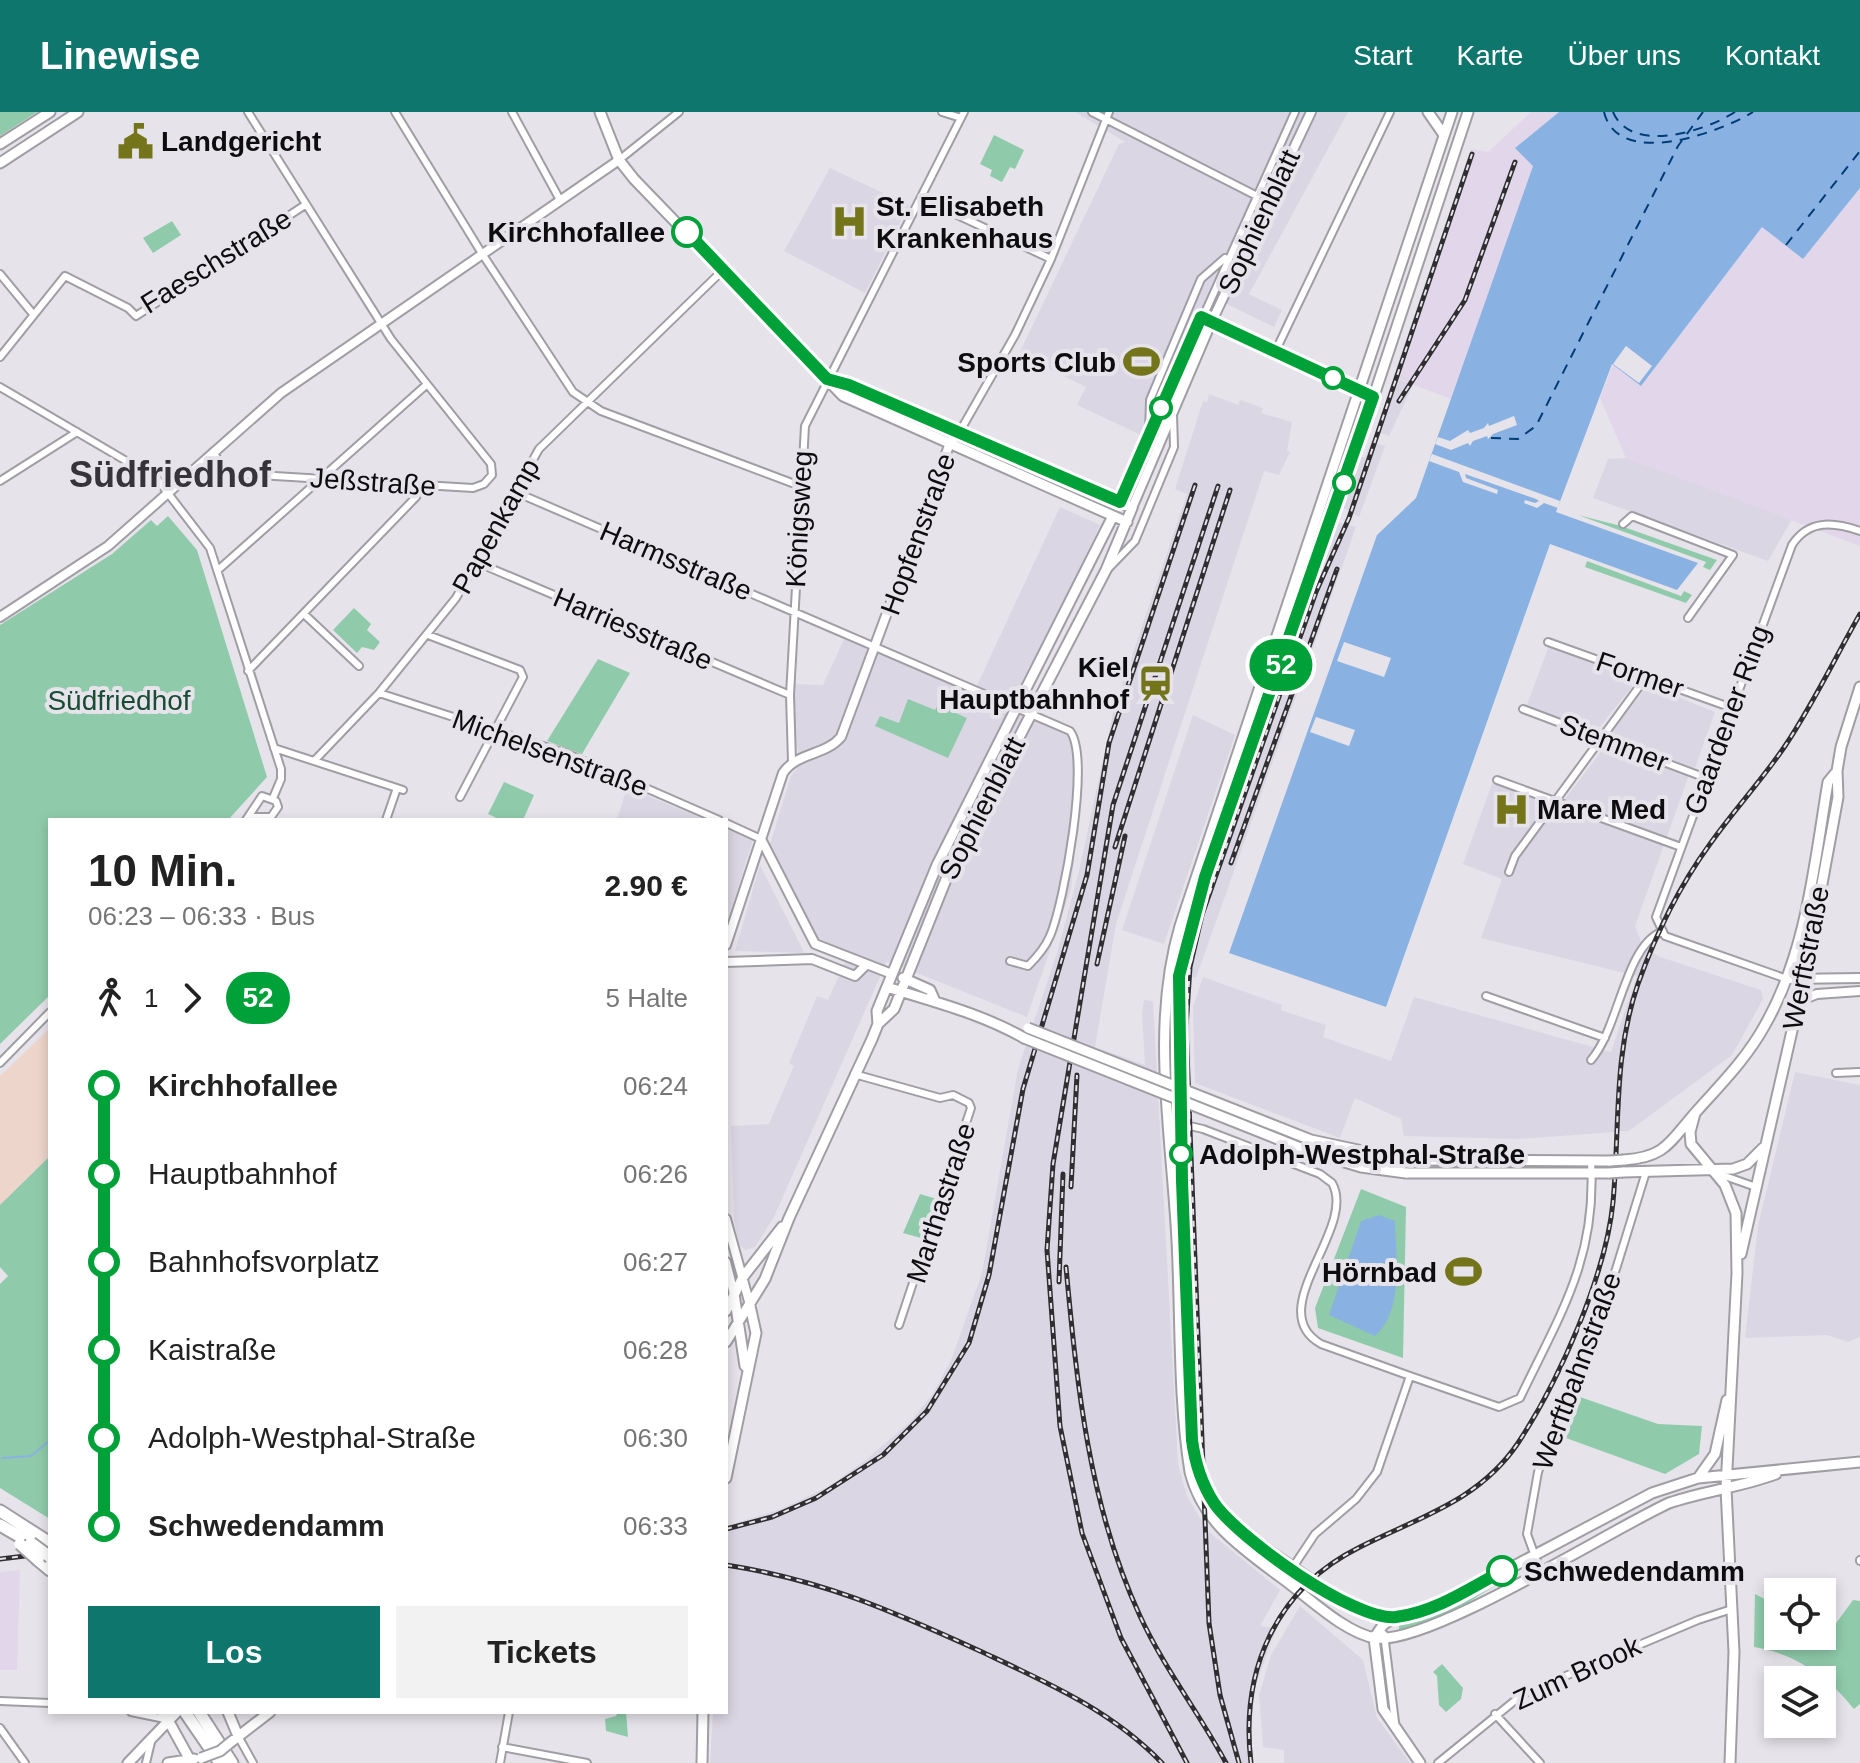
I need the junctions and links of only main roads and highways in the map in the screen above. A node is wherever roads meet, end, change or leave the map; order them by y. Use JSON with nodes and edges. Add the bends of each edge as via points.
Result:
{"nodes":[{"id":1,"x":50,"y":112,"type":"edge"},
{"id":2,"x":78,"y":112,"type":"edge"},
{"id":3,"x":600,"y":112,"type":"edge"},
{"id":4,"x":1428,"y":112,"type":"edge"},
{"id":5,"x":1458,"y":114,"type":"edge"},
{"id":6,"x":1444,"y":135,"type":"junction"},
{"id":7,"x":0,"y":144,"type":"edge"},
{"id":8,"x":0,"y":163,"type":"edge"},
{"id":9,"x":827,"y":379,"type":"junction"},
{"id":10,"x":1113,"y":516,"type":"junction"},
{"id":11,"x":1127,"y":522,"type":"junction"},
{"id":12,"x":1860,"y":687,"type":"edge"},
{"id":13,"x":1837,"y":771,"type":"junction"},
{"id":14,"x":892,"y":974,"type":"junction"},
{"id":15,"x":905,"y":979,"type":"junction"},
{"id":16,"x":887,"y":987,"type":"junction"},
{"id":17,"x":901,"y":991,"type":"junction"},
{"id":18,"x":934,"y":999,"type":"junction"},
{"id":19,"x":878,"y":1024,"type":"junction"},
{"id":20,"x":1026,"y":1033,"type":"junction"},
{"id":21,"x":1695,"y":1113,"type":"junction"},
{"id":22,"x":1765,"y":1145,"type":"junction"},
{"id":23,"x":1712,"y":1172,"type":"junction"},
{"id":24,"x":789,"y":1218,"type":"junction"},
{"id":25,"x":1737,"y":1273,"type":"junction"},
{"id":26,"x":734,"y":1294,"type":"junction"},
{"id":27,"x":750,"y":1306,"type":"junction"},
{"id":28,"x":728,"y":1307,"type":"edge"},
{"id":29,"x":739,"y":1326,"type":"junction"},
{"id":30,"x":728,"y":1340,"type":"edge"},
{"id":31,"x":746,"y":1373,"type":"junction"},
{"id":32,"x":1728,"y":1398,"type":"junction"},
{"id":33,"x":1715,"y":1454,"type":"junction"},
{"id":34,"x":1860,"y":1462,"type":"edge"},
{"id":35,"x":728,"y":1468,"type":"edge"},
{"id":36,"x":1791,"y":1469,"type":"junction"},
{"id":37,"x":1724,"y":1475,"type":"junction"},
{"id":38,"x":1698,"y":1478,"type":"junction"},
{"id":39,"x":1726,"y":1488,"type":"junction"},
{"id":40,"x":2,"y":1520,"type":"edge"},
{"id":41,"x":48,"y":1540,"type":"edge"},
{"id":42,"x":44,"y":1559,"type":"edge"},
{"id":43,"x":1380,"y":1620,"type":"junction"},
{"id":44,"x":1374,"y":1638,"type":"junction"},
{"id":45,"x":174,"y":1714,"type":"edge"},
{"id":46,"x":200,"y":1714,"type":"edge"},
{"id":47,"x":228,"y":1714,"type":"edge"},
{"id":48,"x":267,"y":1714,"type":"edge"},
{"id":49,"x":703,"y":1714,"type":"edge"},
{"id":50,"x":234,"y":1739,"type":"junction"},
{"id":51,"x":195,"y":1760,"type":"edge"},
{"id":52,"x":128,"y":1763,"type":"edge"},
{"id":53,"x":168,"y":1763,"type":"edge"},
{"id":54,"x":220,"y":1763,"type":"edge"},
{"id":55,"x":232,"y":1763,"type":"edge"},
{"id":56,"x":702,"y":1763,"type":"edge"},
{"id":57,"x":1420,"y":1763,"type":"edge"},
{"id":58,"x":1730,"y":1763,"type":"edge"}],
"edges":[{"from":1,"to":7,"type":"main road"},
{"from":2,"to":8,"type":"main road"},
{"from":3,"to":9,"type":"main road","via":[[619,160]]},
{"from":4,"to":6,"type":"main road"},
{"from":5,"to":6,"type":"main road"},
{"from":5,"to":43,"type":"main road","via":[[1373,397],[1205,877],[1178,993],[1197,1469],[1221,1512],[1292,1568]]},
{"from":6,"to":44,"type":"main road","via":[[1175,942],[1165,1002],[1190,1472],[1214,1523],[1354,1630]]},
{"from":9,"to":10,"type":"main road","via":[[843,396]]},
{"from":9,"to":11,"type":"main road","name":"Sophienblatt","via":[[1120,502],[1132,508]]},
{"from":10,"to":11,"type":"main road"},
{"from":10,"to":14,"type":"main road","name":"Sophienblatt","via":[[937,865]]},
{"from":11,"to":15,"type":"main road","name":"Sophienblatt","via":[[949,872]]},
{"from":12,"to":13,"type":"main road","name":"Werftstraße"},
{"from":13,"to":21,"type":"main road","name":"Werftstraße","via":[[1828,782],[1803,934],[1787,979],[1746,1055]]},
{"from":13,"to":22,"type":"main road","name":"Werftstraße","via":[[1838,797],[1799,1001]]},
{"from":14,"to":15,"type":"main road"},
{"from":14,"to":16,"type":"main road","name":"Sophienblatt"},
{"from":15,"to":17,"type":"main road","name":"Sophienblatt"},
{"from":15,"to":18,"type":"main road","via":[[930,990]]},
{"from":16,"to":17,"type":"main road"},
{"from":16,"to":19,"type":"main road","name":"Sophienblatt","via":[[877,1011]]},
{"from":17,"to":18,"type":"main road"},
{"from":17,"to":19,"type":"main road","name":"Sophienblatt","via":[[891,1015]]},
{"from":18,"to":20,"type":"main road"},
{"from":19,"to":24,"type":"main road","name":"Sophienblatt"},
{"from":20,"to":21,"type":"main road","name":"Werftstraße","bridge":true,"via":[[1311,1140],[1405,1160],[1645,1159],[1661,1152]]},
{"from":20,"to":23,"type":"main road","bridge":true,"via":[[1308,1151],[1361,1167],[1406,1173]]},
{"from":21,"to":23,"type":"main road","name":"Werftstraße","via":[[1691,1144]]},
{"from":22,"to":23,"type":"main road","via":[[1747,1164]]},
{"from":22,"to":25,"type":"main road","name":"Werftstraße"},
{"from":23,"to":25,"type":"main road","name":"Werftstraße","via":[[1725,1185],[1736,1213]]},
{"from":24,"to":26,"type":"main road","name":"Sophienblatt"},
{"from":24,"to":27,"type":"main road","name":"Sophienblatt"},
{"from":25,"to":32,"type":"main road","name":"Werftstraße"},
{"from":26,"to":28,"type":"main road","name":"Sophienblatt"},
{"from":26,"to":29,"type":"main road"},
{"from":27,"to":29,"type":"main road","name":"Sophienblatt"},
{"from":27,"to":31,"type":"main road","via":[[756,1333]]},
{"from":29,"to":30,"type":"main road","name":"Sophienblatt"},
{"from":29,"to":31,"type":"main road"},
{"from":31,"to":35,"type":"main road"},
{"from":32,"to":33,"type":"main road","name":"Werftstraße"},
{"from":32,"to":37,"type":"main road","name":"Werftstraße"},
{"from":33,"to":37,"type":"main road","name":"Werftstraße"},
{"from":33,"to":38,"type":"main road","name":"Werftstraße"},
{"from":34,"to":36,"type":"main road"},
{"from":36,"to":37,"type":"main road"},
{"from":36,"to":39,"type":"main road"},
{"from":37,"to":38,"type":"main road"},
{"from":37,"to":39,"type":"main road"},
{"from":38,"to":43,"type":"main road","via":[[1652,1493],[1446,1602]]},
{"from":39,"to":44,"type":"main road","via":[[1669,1503],[1437,1624]]},
{"from":39,"to":58,"type":"main road","via":[[1732,1609]]},
{"from":40,"to":41,"type":"highway"},
{"from":40,"to":42,"type":"highway","bridge":true},
{"from":43,"to":44,"type":"main road"},
{"from":44,"to":57,"type":"main road","via":[[1383,1709]]},
{"from":45,"to":51,"type":"main road"},
{"from":45,"to":52,"type":"main road"},
{"from":45,"to":54,"type":"highway"},
{"from":46,"to":55,"type":"highway"},
{"from":47,"to":50,"type":"main road"},
{"from":48,"to":50,"type":"main road"},
{"from":49,"to":56,"type":"main road"},
{"from":50,"to":51,"type":"main road","bridge":true},
{"from":51,"to":53,"type":"main road"}]}
